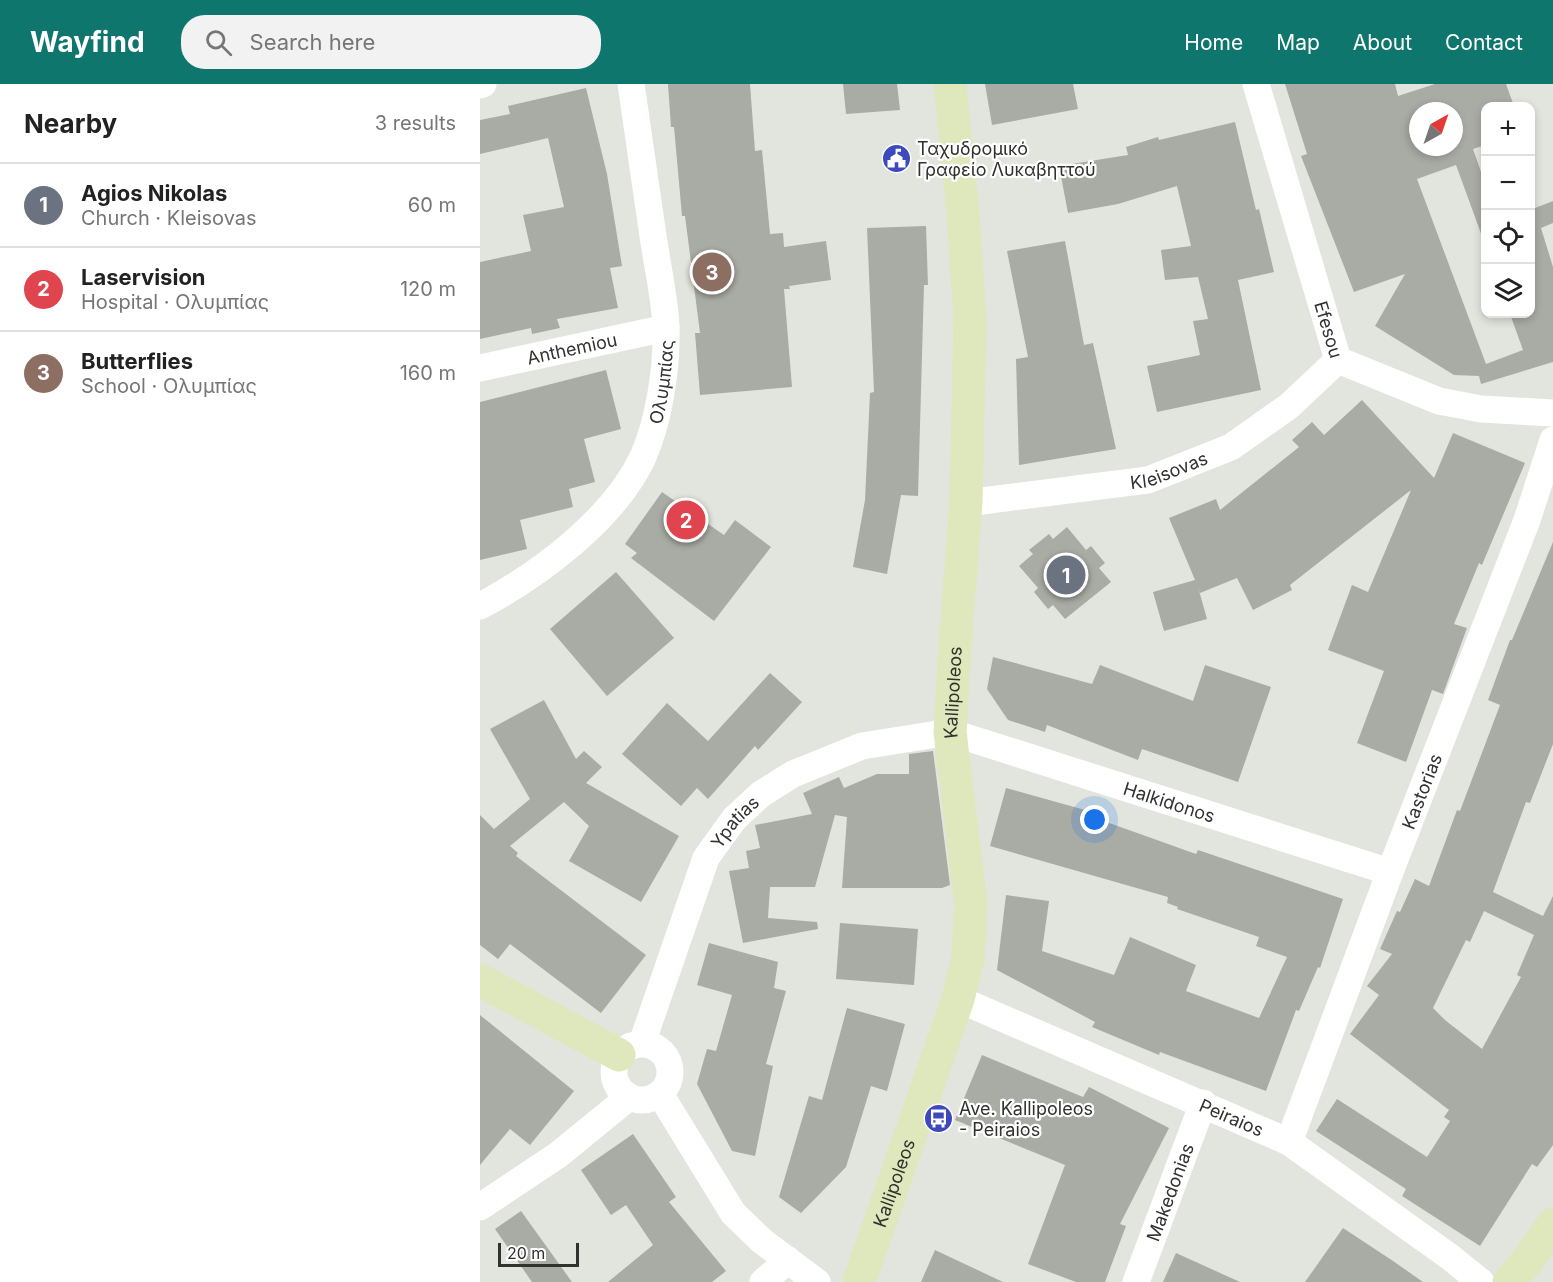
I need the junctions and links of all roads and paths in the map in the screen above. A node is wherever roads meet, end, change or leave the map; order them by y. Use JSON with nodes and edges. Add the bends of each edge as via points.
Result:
{"nodes":[{"id":1,"x":631,"y":84,"type":"edge"},
{"id":2,"x":950,"y":84,"type":"edge"},
{"id":3,"x":1256,"y":84,"type":"edge"},
{"id":4,"x":666,"y":328,"type":"junction"},
{"id":5,"x":1338,"y":360,"type":"junction"},
{"id":6,"x":480,"y":368,"type":"edge"},
{"id":7,"x":1553,"y":413,"type":"edge"},
{"id":8,"x":1553,"y":440,"type":"edge"},
{"id":9,"x":966,"y":504,"type":"junction"},
{"id":10,"x":480,"y":606,"type":"edge"},
{"id":11,"x":950,"y":732,"type":"junction"},
{"id":12,"x":1390,"y":872,"type":"junction"},
{"id":13,"x":480,"y":980,"type":"edge"},
{"id":14,"x":958,"y":999,"type":"junction"},
{"id":15,"x":630,"y":1049,"type":"junction"},
{"id":16,"x":660,"y":1094,"type":"junction"},
{"id":17,"x":629,"y":1097,"type":"junction"},
{"id":18,"x":1203,"y":1103,"type":"junction"},
{"id":19,"x":1289,"y":1142,"type":"junction"},
{"id":20,"x":480,"y":1207,"type":"edge"},
{"id":21,"x":1553,"y":1224,"type":"edge"},
{"id":22,"x":788,"y":1260,"type":"junction"},
{"id":23,"x":763,"y":1282,"type":"edge"},
{"id":24,"x":817,"y":1282,"type":"edge"},
{"id":25,"x":859,"y":1282,"type":"edge"},
{"id":26,"x":1136,"y":1282,"type":"edge"},
{"id":27,"x":1481,"y":1282,"type":"edge"},
{"id":28,"x":1509,"y":1282,"type":"edge"}],
"edges":[{"from":1,"to":4,"type":"street","name":"Ολυμπίας"},
{"from":2,"to":9,"type":"main road","name":"Kallipoleos","via":[[970,318]]},
{"from":3,"to":5,"type":"street","name":"Efesou"},
{"from":4,"to":6,"type":"street","name":"Anthemiou"},
{"from":4,"to":10,"type":"street","name":"Ολυμπίας","via":[[662,386],[651,436],[624,488],[585,533],[542,568]]},
{"from":5,"to":7,"type":"street","name":"Efesou","via":[[1439,401],[1481,409]]},
{"from":5,"to":9,"type":"street","name":"Kleisovas","via":[[1289,406],[1231,447],[1148,480]]},
{"from":8,"to":12,"type":"street","name":"Kastorias","via":[[1527,520]]},
{"from":9,"to":11,"type":"main road","name":"Kallipoleos"},
{"from":11,"to":12,"type":"street","name":"Halkidonos"},
{"from":11,"to":14,"type":"main road","name":"Kallipoleos","via":[[971,905],[968,958]]},
{"from":11,"to":15,"type":"street","name":"Ypatias","via":[[862,746],[793,774],[761,794],[734,819],[706,858]]},
{"from":12,"to":19,"type":"street","name":"Kastorias"},
{"from":13,"to":15,"type":"main road"},
{"from":14,"to":18,"type":"street","name":"Peiraios"},
{"from":14,"to":25,"type":"main road","name":"Kallipoleos"},
{"from":15,"to":16,"type":"street","via":[[659,1049],[665,1054],[669,1080]]},
{"from":15,"to":17,"type":"street","via":[[615,1064],[614,1073],[616,1083]]},
{"from":16,"to":17,"type":"street","via":[[645,1100]]},
{"from":16,"to":22,"type":"street","via":[[733,1214]]},
{"from":17,"to":20,"type":"street","via":[[558,1155]]},
{"from":18,"to":19,"type":"street","name":"Peiraios"},
{"from":18,"to":26,"type":"street","name":"Makedonias"},
{"from":19,"to":27,"type":"street","name":"Peiraios"},
{"from":21,"to":28,"type":"main road"},
{"from":22,"to":23,"type":"street"},
{"from":22,"to":24,"type":"street"}]}
